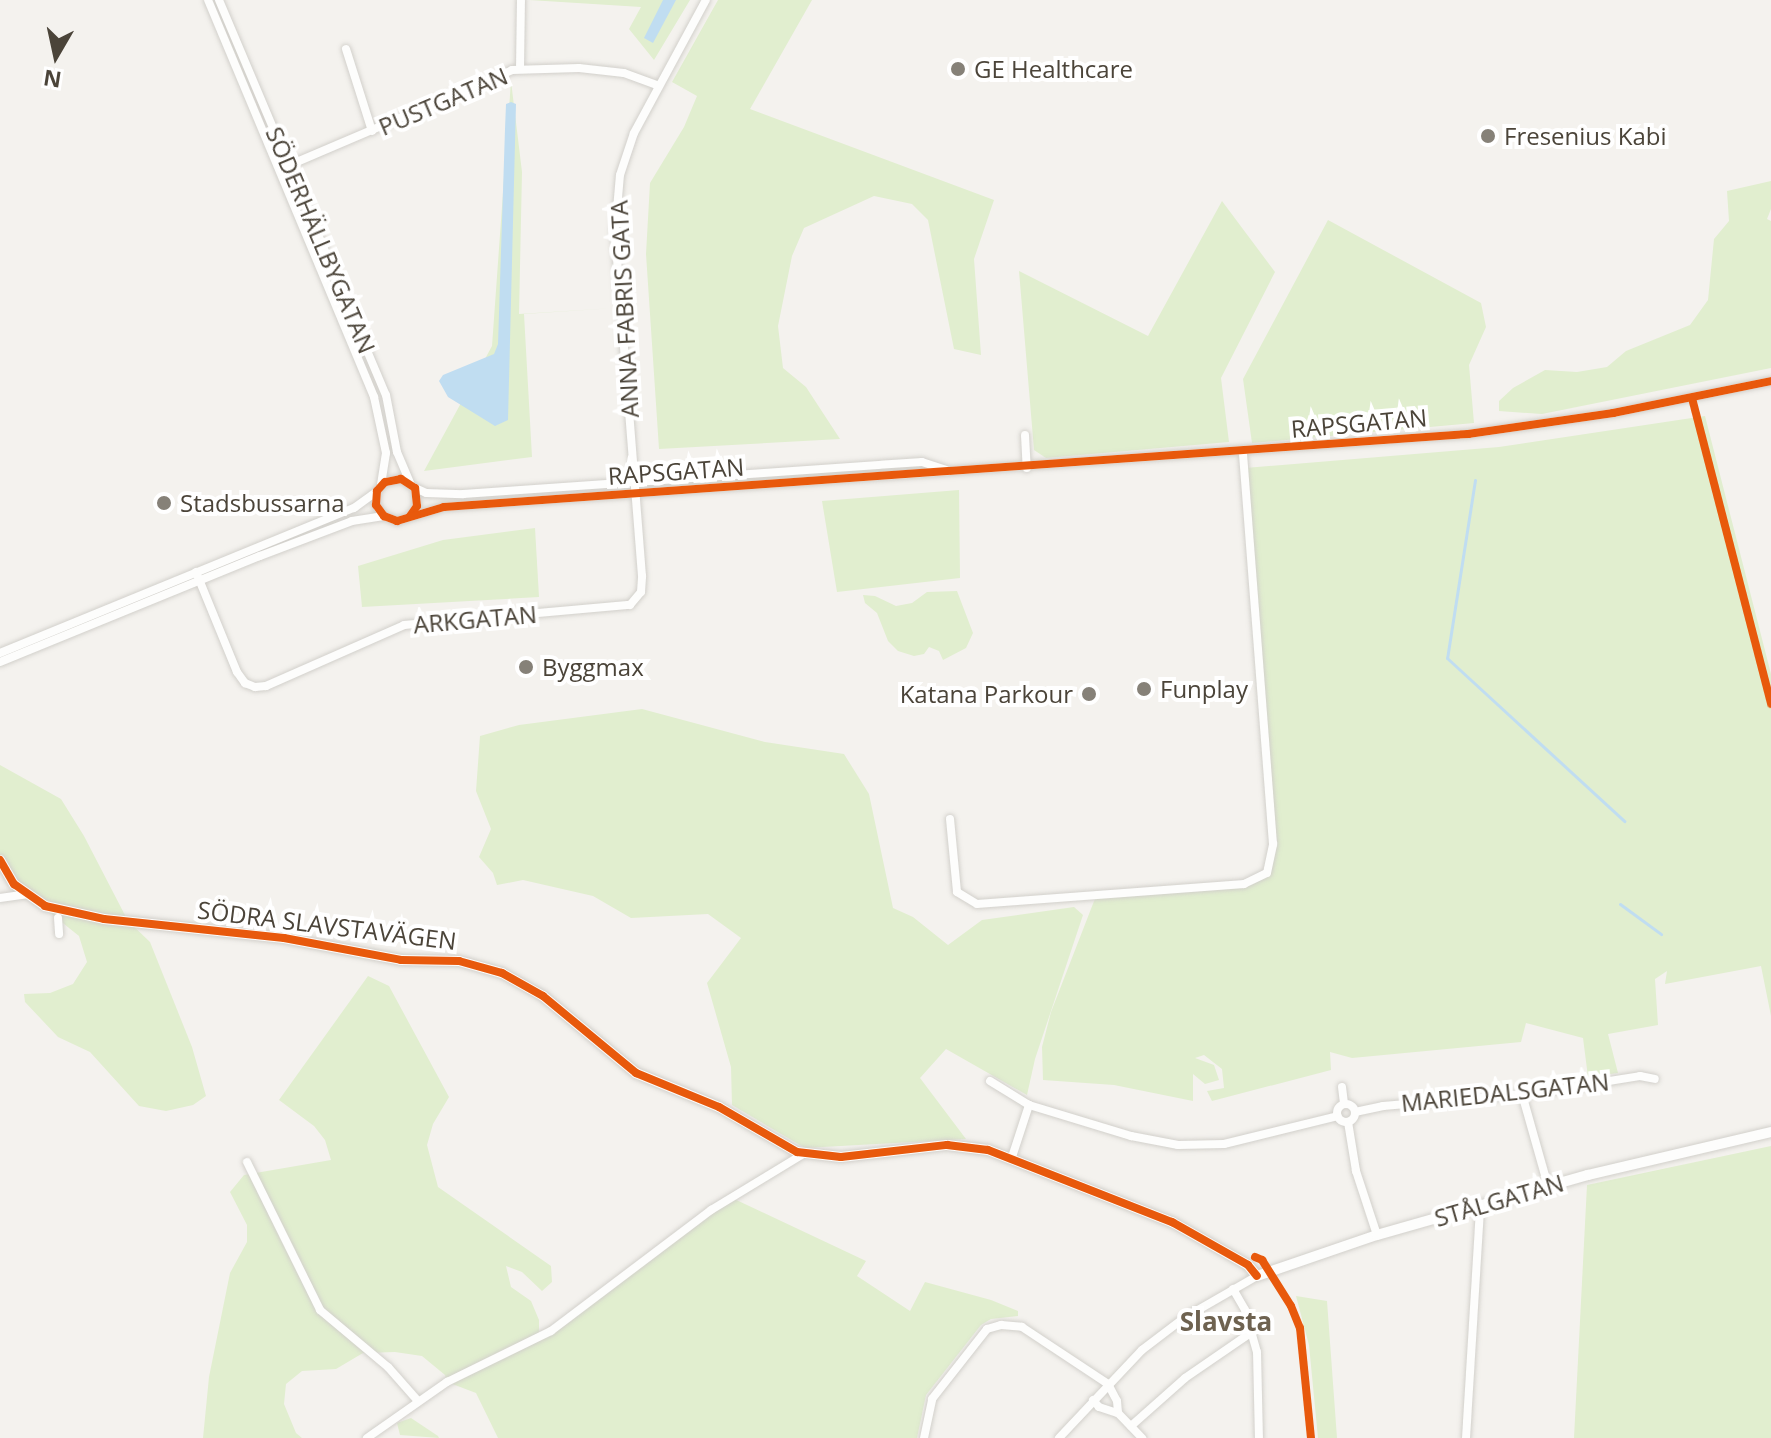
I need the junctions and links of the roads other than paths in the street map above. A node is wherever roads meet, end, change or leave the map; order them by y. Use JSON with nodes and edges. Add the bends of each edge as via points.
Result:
{"nodes":[{"id":1,"x":208,"y":0,"type":"edge"},
{"id":2,"x":219,"y":0,"type":"edge"},
{"id":3,"x":521,"y":0,"type":"edge"},
{"id":4,"x":706,"y":0,"type":"edge"},
{"id":5,"x":346,"y":49,"type":"dead end"},
{"id":6,"x":520,"y":69,"type":"junction"},
{"id":7,"x":659,"y":86,"type":"junction"},
{"id":8,"x":372,"y":131,"type":"junction"},
{"id":9,"x":285,"y":167,"type":"junction"},
{"id":10,"x":1771,"y":381,"type":"edge"},
{"id":11,"x":1025,"y":435,"type":"dead end"},
{"id":12,"x":1243,"y":452,"type":"junction"},
{"id":13,"x":1027,"y":468,"type":"junction"},
{"id":14,"x":946,"y":471,"type":"junction"},
{"id":15,"x":634,"y":482,"type":"junction"},
{"id":16,"x":413,"y":486,"type":"junction"},
{"id":17,"x":379,"y":488,"type":"junction"},
{"id":18,"x":636,"y":494,"type":"junction"},
{"id":19,"x":384,"y":516,"type":"junction"},
{"id":20,"x":410,"y":516,"type":"junction"},
{"id":21,"x":198,"y":576,"type":"junction"},
{"id":22,"x":0,"y":659,"type":"edge"},
{"id":23,"x":950,"y":819,"type":"dead end"},
{"id":24,"x":0,"y":860,"type":"edge"},
{"id":25,"x":28,"y":894,"type":"junction"},
{"id":26,"x":0,"y":898,"type":"edge"},
{"id":27,"x":58,"y":918,"type":"dead end"},
{"id":28,"x":59,"y":934,"type":"dead end"},
{"id":29,"x":1655,"y":1079,"type":"dead end"},
{"id":30,"x":990,"y":1081,"type":"dead end"},
{"id":31,"x":1342,"y":1087,"type":"dead end"},
{"id":32,"x":1522,"y":1094,"type":"junction"},
{"id":33,"x":1344,"y":1104,"type":"junction"},
{"id":34,"x":1029,"y":1105,"type":"junction"},
{"id":35,"x":1355,"y":1112,"type":"junction"},
{"id":36,"x":1338,"y":1116,"type":"junction"},
{"id":37,"x":1348,"y":1122,"type":"junction"},
{"id":38,"x":1771,"y":1132,"type":"edge"},
{"id":39,"x":803,"y":1154,"type":"junction"},
{"id":40,"x":1012,"y":1157,"type":"junction"},
{"id":41,"x":247,"y":1162,"type":"dead end"},
{"id":42,"x":1548,"y":1186,"type":"junction"},
{"id":43,"x":1480,"y":1206,"type":"junction"},
{"id":44,"x":1377,"y":1235,"type":"junction"},
{"id":45,"x":1257,"y":1276,"type":"junction"},
{"id":46,"x":1233,"y":1289,"type":"junction"},
{"id":47,"x":1252,"y":1332,"type":"junction"},
{"id":48,"x":1108,"y":1384,"type":"junction"},
{"id":49,"x":1093,"y":1400,"type":"junction"},
{"id":50,"x":418,"y":1401,"type":"junction"},
{"id":51,"x":1118,"y":1413,"type":"junction"},
{"id":52,"x":1131,"y":1426,"type":"junction"},
{"id":53,"x":367,"y":1438,"type":"edge"},
{"id":54,"x":924,"y":1438,"type":"edge"},
{"id":55,"x":1059,"y":1438,"type":"edge"},
{"id":56,"x":1142,"y":1438,"type":"edge"},
{"id":57,"x":1259,"y":1438,"type":"edge"},
{"id":58,"x":1466,"y":1438,"type":"edge"}],
"edges":[{"from":1,"to":9,"type":"street","name":"SÖDERHÄLLBYGATAN"},
{"from":2,"to":9,"type":"street","name":"SÖDERHÄLLBYGATAN"},
{"from":3,"to":6,"type":"street"},
{"from":4,"to":7,"type":"street","name":"ANNA FABRIS GATA"},
{"from":5,"to":8,"type":"street"},
{"from":6,"to":7,"type":"street","name":"PUSTGATAN","via":[[624,73]]},
{"from":6,"to":8,"type":"street","name":"PUSTGATAN"},
{"from":7,"to":15,"type":"street","name":"ANNA FABRIS GATA","via":[[634,133],[620,175],[617,208]]},
{"from":8,"to":9,"type":"street","name":"PUSTGATAN"},
{"from":9,"to":16,"type":"street","name":"SÖDERHÄLLBYGATAN","via":[[386,395],[397,452]]},
{"from":9,"to":17,"type":"street","name":"SÖDERHÄLLBYGATAN","via":[[380,417],[386,453]]},
{"from":10,"to":12,"type":"street","name":"RAPSGATAN","via":[[1487,432]]},
{"from":11,"to":13,"type":"street"},
{"from":12,"to":13,"type":"street","name":"RAPSGATAN"},
{"from":12,"to":23,"type":"street","via":[[1273,844],[1267,873],[1244,884],[977,904],[957,892]]},
{"from":13,"to":14,"type":"street","name":"RAPSGATAN"},
{"from":14,"to":15,"type":"street","name":"RAPSGATAN","via":[[922,462]]},
{"from":14,"to":18,"type":"street","name":"RAPSGATAN"},
{"from":15,"to":16,"type":"street","name":"RAPSGATAN","via":[[463,494],[426,493]]},
{"from":15,"to":18,"type":"street","name":"ANNA FABRIS GATA"},
{"from":16,"to":17,"type":"street","via":[[395,478]]},
{"from":16,"to":20,"type":"street","via":[[417,506]]},
{"from":17,"to":19,"type":"street","via":[[376,505]]},
{"from":17,"to":21,"type":"street","via":[[354,508]]},
{"from":18,"to":20,"type":"street","name":"RAPSGATAN","via":[[444,507]]},
{"from":18,"to":21,"type":"street","name":"ARKGATAN","via":[[642,576],[641,592],[630,605],[404,625],[266,686],[245,683],[237,672]]},
{"from":19,"to":20,"type":"street","via":[[397,521]]},
{"from":19,"to":21,"type":"street","via":[[352,521]]},
{"from":21,"to":22,"type":"street"},
{"from":24,"to":25,"type":"street","name":"SÖDRA SLAVSTAVÄGEN","via":[[14,884]]},
{"from":25,"to":26,"type":"street"},
{"from":25,"to":39,"type":"street","name":"SÖDRA SLAVSTAVÄGEN","via":[[45,906],[104,919],[284,938],[401,960],[459,961],[502,973],[543,996],[636,1073],[719,1107]]},
{"from":27,"to":28,"type":"street"},
{"from":29,"to":32,"type":"street","name":"MARIEDALSGATAN","via":[[1640,1076]]},
{"from":30,"to":34,"type":"street"},
{"from":31,"to":33,"type":"street"},
{"from":32,"to":35,"type":"street","name":"MARIEDALSGATAN"},
{"from":32,"to":42,"type":"street"},
{"from":33,"to":35,"type":"street"},
{"from":33,"to":36,"type":"street"},
{"from":34,"to":36,"type":"street","via":[[1131,1136],[1197,1146]]},
{"from":34,"to":40,"type":"street"},
{"from":35,"to":37,"type":"street"},
{"from":36,"to":37,"type":"street"},
{"from":37,"to":44,"type":"street","via":[[1356,1171]]},
{"from":38,"to":42,"type":"street","name":"STÅLGATAN"},
{"from":39,"to":40,"type":"street","name":"SÖDRA SLAVSTAVÄGEN","via":[[841,1157],[947,1145]]},
{"from":39,"to":50,"type":"street","via":[[711,1210],[551,1331]]},
{"from":40,"to":45,"type":"street","name":"SÖDRA SLAVSTAVÄGEN","via":[[1172,1222],[1248,1265]]},
{"from":41,"to":50,"type":"street","via":[[320,1310],[388,1367]]},
{"from":42,"to":43,"type":"street","name":"STÅLGATAN"},
{"from":43,"to":44,"type":"street","name":"STÅLGATAN"},
{"from":43,"to":58,"type":"street"},
{"from":44,"to":45,"type":"street","name":"STÅLGATAN"},
{"from":45,"to":46,"type":"street","name":"STÅLGATAN"},
{"from":46,"to":47,"type":"street"},
{"from":46,"to":48,"type":"street","name":"STÅLGATAN","via":[[1156,1339]]},
{"from":47,"to":52,"type":"street","via":[[1185,1378]]},
{"from":47,"to":57,"type":"street","via":[[1259,1377]]},
{"from":48,"to":49,"type":"street","name":"STÅLGATAN"},
{"from":48,"to":51,"type":"street"},
{"from":48,"to":54,"type":"street","via":[[1022,1327],[987,1329],[932,1399]]},
{"from":49,"to":51,"type":"street"},
{"from":49,"to":55,"type":"street","name":"STÅLGATAN"},
{"from":50,"to":53,"type":"street"},
{"from":51,"to":52,"type":"street"},
{"from":52,"to":56,"type":"street"}]}
